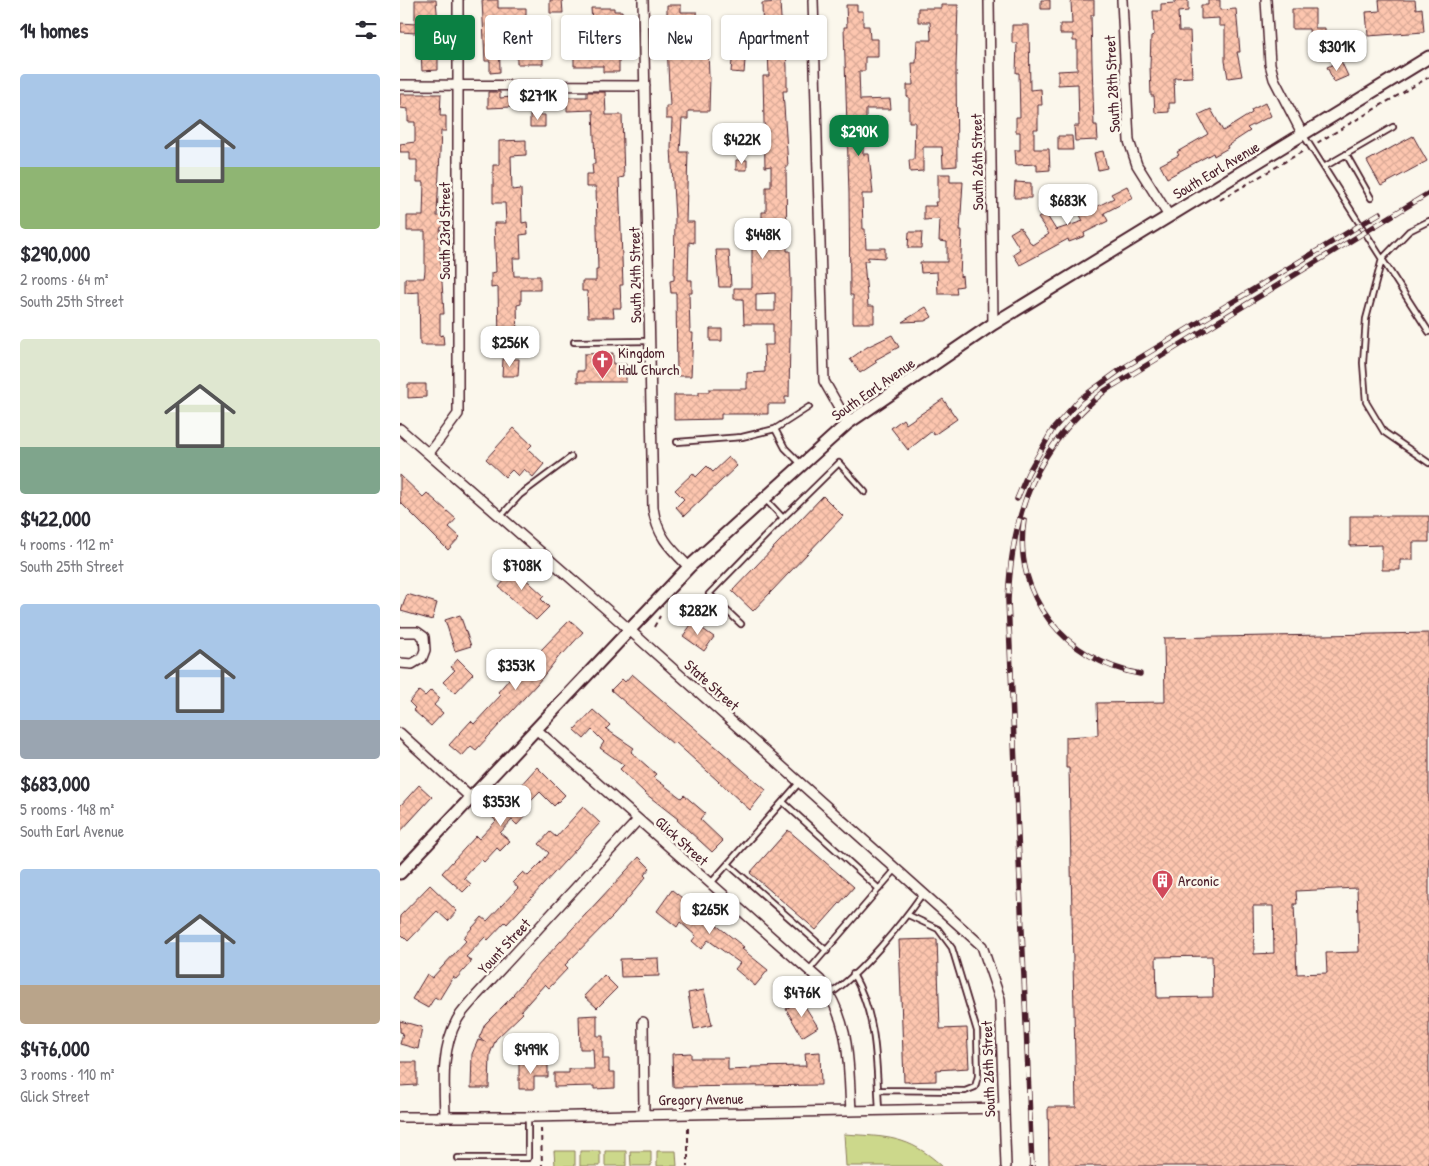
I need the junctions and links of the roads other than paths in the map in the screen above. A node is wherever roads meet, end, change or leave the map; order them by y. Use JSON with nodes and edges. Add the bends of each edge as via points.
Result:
{"nodes":[{"id":1,"x":458,"y":0,"type":"edge"},
{"id":2,"x":643,"y":0,"type":"edge"},
{"id":3,"x":813,"y":0,"type":"edge"},
{"id":4,"x":989,"y":0,"type":"edge"},
{"id":5,"x":1122,"y":0,"type":"edge"},
{"id":6,"x":1266,"y":0,"type":"edge"},
{"id":7,"x":1429,"y":57,"type":"edge"},
{"id":8,"x":400,"y":85,"type":"edge"},
{"id":9,"x":645,"y":86,"type":"junction"},
{"id":10,"x":458,"y":87,"type":"junction"},
{"id":11,"x":1393,"y":127,"type":"dead end"},
{"id":12,"x":1303,"y":135,"type":"junction"},
{"id":13,"x":1346,"y":154,"type":"junction"},
{"id":14,"x":1324,"y":167,"type":"junction"},
{"id":15,"x":1371,"y":198,"type":"dead end"},
{"id":16,"x":1169,"y":216,"type":"junction"},
{"id":17,"x":1429,"y":222,"type":"edge"},
{"id":18,"x":1382,"y":259,"type":"junction"},
{"id":19,"x":993,"y":324,"type":"junction"},
{"id":20,"x":1429,"y":332,"type":"edge"},
{"id":21,"x":650,"y":341,"type":"junction"},
{"id":22,"x":574,"y":342,"type":"dead end"},
{"id":23,"x":809,"y":407,"type":"dead end"},
{"id":24,"x":848,"y":423,"type":"junction"},
{"id":25,"x":400,"y":429,"type":"edge"},
{"id":26,"x":775,"y":429,"type":"junction"},
{"id":27,"x":677,"y":442,"type":"dead end"},
{"id":28,"x":428,"y":453,"type":"junction"},
{"id":29,"x":570,"y":457,"type":"dead end"},
{"id":30,"x":1429,"y":462,"type":"edge"},
{"id":31,"x":802,"y":465,"type":"junction"},
{"id":32,"x":865,"y":492,"type":"dead end"},
{"id":33,"x":765,"y":499,"type":"junction"},
{"id":34,"x":501,"y":516,"type":"junction"},
{"id":35,"x":783,"y":518,"type":"junction"},
{"id":36,"x":689,"y":568,"type":"junction"},
{"id":37,"x":741,"y":624,"type":"dead end"},
{"id":38,"x":630,"y":630,"type":"junction"},
{"id":39,"x":400,"y":632,"type":"edge"},
{"id":40,"x":400,"y":664,"type":"edge"},
{"id":41,"x":536,"y":730,"type":"junction"},
{"id":42,"x":400,"y":733,"type":"edge"},
{"id":43,"x":799,"y":783,"type":"junction"},
{"id":44,"x":470,"y":797,"type":"junction"},
{"id":45,"x":783,"y":802,"type":"junction"},
{"id":46,"x":638,"y":820,"type":"junction"},
{"id":47,"x":728,"y":864,"type":"junction"},
{"id":48,"x":896,"y":869,"type":"junction"},
{"id":49,"x":400,"y":873,"type":"edge"},
{"id":50,"x":710,"y":884,"type":"junction"},
{"id":51,"x":879,"y":889,"type":"junction"},
{"id":52,"x":923,"y":893,"type":"junction"},
{"id":53,"x":908,"y":915,"type":"junction"},
{"id":54,"x":826,"y":951,"type":"junction"},
{"id":55,"x":809,"y":970,"type":"junction"},
{"id":56,"x":992,"y":973,"type":"joint"},
{"id":57,"x":853,"y":974,"type":"junction"},
{"id":58,"x":830,"y":994,"type":"junction"},
{"id":59,"x":643,"y":1022,"type":"dead end"},
{"id":60,"x":878,"y":1090,"type":"junction"},
{"id":61,"x":1003,"y":1108,"type":"junction"},
{"id":62,"x":879,"y":1110,"type":"junction"},
{"id":63,"x":852,"y":1111,"type":"junction"},
{"id":64,"x":644,"y":1114,"type":"junction"},
{"id":65,"x":445,"y":1115,"type":"junction"},
{"id":66,"x":400,"y":1116,"type":"edge"},
{"id":67,"x":528,"y":1117,"type":"junction"},
{"id":68,"x":458,"y":1158,"type":"dead end"},
{"id":69,"x":1006,"y":1166,"type":"edge"}],
"edges":[{"from":1,"to":10,"type":"street","name":"South 23rd Street"},
{"from":2,"to":9,"type":"street","name":"South 24th Street"},
{"from":3,"to":24,"type":"street","via":[[824,380]]},
{"from":4,"to":19,"type":"street","name":"South 26th Street"},
{"from":5,"to":16,"type":"street","name":"South 28th Street","via":[[1128,140],[1137,165]]},
{"from":6,"to":12,"type":"street","via":[[1274,79]]},
{"from":7,"to":12,"type":"street","name":"South Earl Avenue"},
{"from":8,"to":10,"type":"street"},
{"from":9,"to":10,"type":"street"},
{"from":9,"to":21,"type":"street","name":"South 24th Street"},
{"from":10,"to":28,"type":"street","name":"South 23rd Street","via":[[458,414]]},
{"from":11,"to":13,"type":"lane"},
{"from":12,"to":14,"type":"lane"},
{"from":12,"to":16,"type":"street","name":"South Earl Avenue"},
{"from":13,"to":14,"type":"lane"},
{"from":13,"to":15,"type":"lane"},
{"from":14,"to":18,"type":"lane"},
{"from":16,"to":19,"type":"street","name":"South Earl Avenue"},
{"from":17,"to":18,"type":"lane","via":[[1409,231]]},
{"from":18,"to":20,"type":"lane"},
{"from":18,"to":30,"type":"lane","via":[[1366,319],[1363,363],[1366,402],[1384,432]]},
{"from":19,"to":24,"type":"street","name":"South Earl Avenue"},
{"from":21,"to":22,"type":"lane"},
{"from":21,"to":36,"type":"street","name":"South 24th Street","via":[[655,526],[666,544]]},
{"from":23,"to":26,"type":"lane"},
{"from":24,"to":31,"type":"street","name":"South Earl Avenue"},
{"from":25,"to":28,"type":"street","name":"State Street"},
{"from":26,"to":27,"type":"lane","via":[[742,437]]},
{"from":26,"to":31,"type":"lane","via":[[785,448]]},
{"from":28,"to":34,"type":"street","name":"State Street"},
{"from":29,"to":34,"type":"lane","via":[[520,495]]},
{"from":31,"to":33,"type":"street","name":"South Earl Avenue"},
{"from":32,"to":35,"type":"lane","via":[[840,463]]},
{"from":33,"to":35,"type":"lane"},
{"from":33,"to":36,"type":"street","name":"South Earl Avenue"},
{"from":34,"to":38,"type":"street","name":"State Street"},
{"from":35,"to":37,"type":"lane","via":[[709,594]]},
{"from":36,"to":38,"type":"street","name":"South Earl Avenue"},
{"from":38,"to":41,"type":"street","name":"South Earl Avenue"},
{"from":38,"to":43,"type":"street","name":"State Street"},
{"from":39,"to":40,"type":"street","via":[[417,632],[424,637],[425,650],[422,658],[412,664]]},
{"from":41,"to":44,"type":"street","name":"South Earl Avenue"},
{"from":41,"to":46,"type":"street","name":"Glick Street"},
{"from":42,"to":44,"type":"street"},
{"from":43,"to":45,"type":"lane"},
{"from":43,"to":48,"type":"street","name":"State Street"},
{"from":44,"to":49,"type":"street","name":"South Earl Avenue"},
{"from":45,"to":47,"type":"lane"},
{"from":45,"to":51,"type":"lane"},
{"from":46,"to":50,"type":"street","name":"Glick Street"},
{"from":46,"to":65,"type":"street","name":"Yount Street","via":[[457,1020],[447,1048]]},
{"from":47,"to":50,"type":"lane"},
{"from":47,"to":54,"type":"lane"},
{"from":48,"to":51,"type":"lane"},
{"from":48,"to":52,"type":"street","name":"State Street"},
{"from":50,"to":55,"type":"street","name":"Glick Street"},
{"from":51,"to":54,"type":"lane"},
{"from":52,"to":53,"type":"lane"},
{"from":52,"to":56,"type":"street","name":"State Street","via":[[982,946]]},
{"from":53,"to":57,"type":"lane"},
{"from":53,"to":60,"type":"lane","via":[[938,928],[952,948],[977,1031],[978,1076],[975,1087],[965,1091]]},
{"from":54,"to":55,"type":"lane"},
{"from":55,"to":58,"type":"street","name":"Glick Street"},
{"from":56,"to":61,"type":"street","name":"South 26th Street","via":[[1000,999]]},
{"from":57,"to":58,"type":"lane"},
{"from":57,"to":60,"type":"lane","via":[[873,1021]]},
{"from":58,"to":63,"type":"street","name":"Glick Street","via":[[840,1013],[846,1038]]},
{"from":59,"to":64,"type":"street"},
{"from":60,"to":62,"type":"lane"},
{"from":61,"to":62,"type":"street","name":"Gregory Avenue"},
{"from":61,"to":69,"type":"street","name":"South 26th Street"},
{"from":62,"to":63,"type":"street","name":"Gregory Avenue"},
{"from":63,"to":64,"type":"street","name":"Gregory Avenue"},
{"from":64,"to":67,"type":"street","name":"Gregory Avenue"},
{"from":65,"to":66,"type":"street","name":"Gregory Avenue"},
{"from":65,"to":67,"type":"street","name":"Gregory Avenue"},
{"from":67,"to":68,"type":"lane","via":[[528,1158]]}]}
